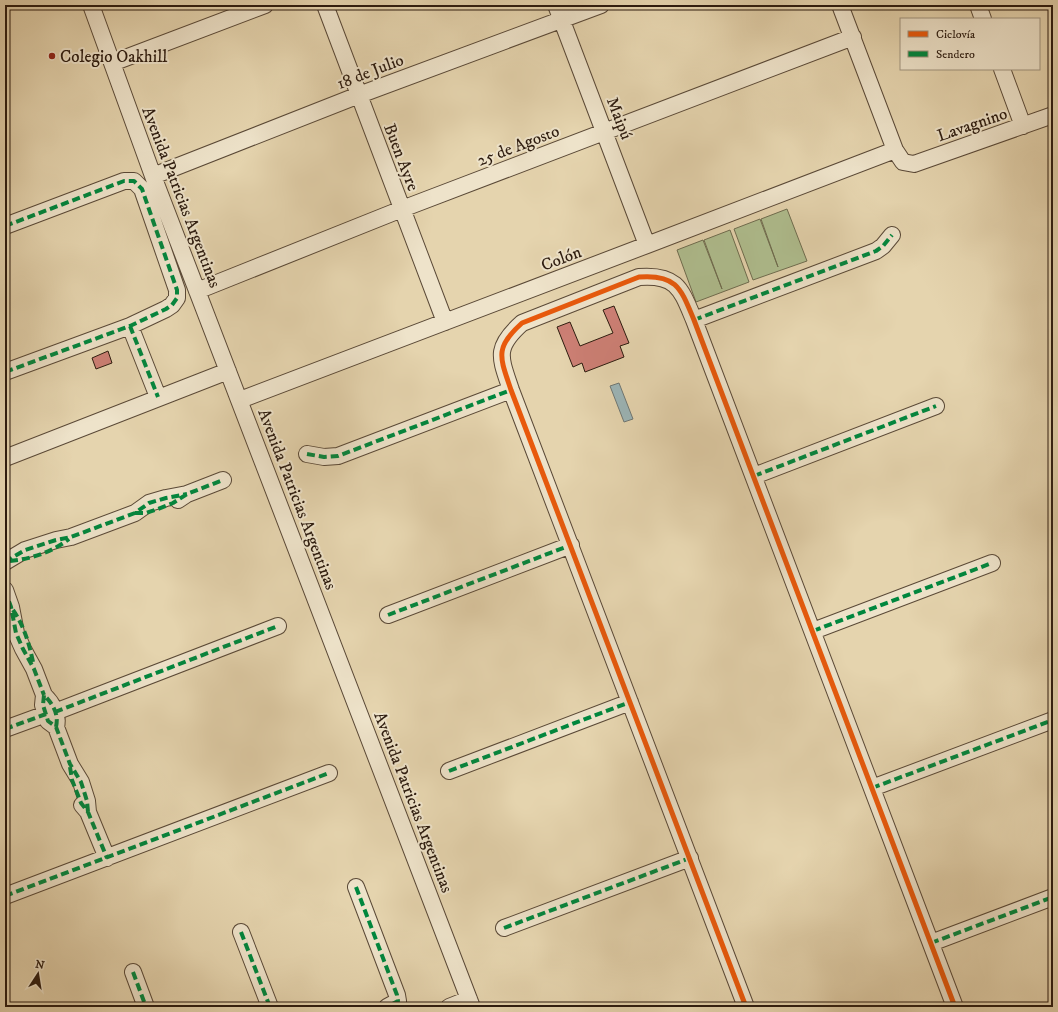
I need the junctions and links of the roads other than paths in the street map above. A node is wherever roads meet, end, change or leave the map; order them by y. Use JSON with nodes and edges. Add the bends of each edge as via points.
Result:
{"nodes":[{"id":1,"x":91,"y":5,"type":"edge"},
{"id":2,"x":265,"y":5,"type":"edge"},
{"id":3,"x":325,"y":5,"type":"edge"},
{"id":4,"x":556,"y":5,"type":"edge"},
{"id":5,"x":601,"y":5,"type":"edge"},
{"id":6,"x":840,"y":5,"type":"edge"},
{"id":7,"x":978,"y":5,"type":"edge"},
{"id":8,"x":983,"y":18,"type":"edge"},
{"id":9,"x":562,"y":20,"type":"junction"},
{"id":10,"x":853,"y":37,"type":"junction"},
{"id":11,"x":112,"y":63,"type":"junction"},
{"id":12,"x":1002,"y":70,"type":"edge"},
{"id":13,"x":359,"y":96,"type":"junction"},
{"id":14,"x":1053,"y":115,"type":"edge"},
{"id":15,"x":1023,"y":126,"type":"junction"},
{"id":16,"x":605,"y":132,"type":"junction"},
{"id":17,"x":899,"y":156,"type":"junction"},
{"id":18,"x":153,"y":176,"type":"junction"},
{"id":19,"x":402,"y":209,"type":"junction"},
{"id":20,"x":5,"y":226,"type":"edge"},
{"id":21,"x":892,"y":235,"type":"dead end"},
{"id":22,"x":647,"y":245,"type":"junction"},
{"id":23,"x":197,"y":291,"type":"junction"},
{"id":24,"x":694,"y":320,"type":"junction"},
{"id":25,"x":445,"y":322,"type":"junction"},
{"id":26,"x":130,"y":326,"type":"junction"},
{"id":27,"x":228,"y":371,"type":"junction"},
{"id":28,"x":5,"y":372,"type":"edge"},
{"id":29,"x":511,"y":390,"type":"junction"},
{"id":30,"x":158,"y":397,"type":"junction"},
{"id":31,"x":240,"y":400,"type":"junction"},
{"id":32,"x":936,"y":406,"type":"dead end"},
{"id":33,"x":307,"y":454,"type":"dead end"},
{"id":34,"x":5,"y":458,"type":"edge"},
{"id":35,"x":754,"y":476,"type":"junction"},
{"id":36,"x":223,"y":480,"type":"dead end"},
{"id":37,"x":571,"y":545,"type":"junction"},
{"id":38,"x":6,"y":562,"type":"edge"},
{"id":39,"x":992,"y":563,"type":"dead end"},
{"id":40,"x":5,"y":590,"type":"edge"},
{"id":41,"x":388,"y":615,"type":"dead end"},
{"id":42,"x":278,"y":626,"type":"dead end"},
{"id":43,"x":813,"y":631,"type":"junction"},
{"id":44,"x":630,"y":702,"type":"junction"},
{"id":45,"x":52,"y":718,"type":"junction"},
{"id":46,"x":1053,"y":720,"type":"edge"},
{"id":47,"x":5,"y":730,"type":"edge"},
{"id":48,"x":449,"y":771,"type":"dead end"},
{"id":49,"x":329,"y":773,"type":"dead end"},
{"id":50,"x":872,"y":788,"type":"junction"},
{"id":51,"x":107,"y":858,"type":"junction"},
{"id":52,"x":690,"y":858,"type":"junction"},
{"id":53,"x":356,"y":887,"type":"dead end"},
{"id":54,"x":5,"y":896,"type":"edge"},
{"id":55,"x":1053,"y":897,"type":"edge"},
{"id":56,"x":504,"y":928,"type":"dead end"},
{"id":57,"x":241,"y":932,"type":"dead end"},
{"id":58,"x":931,"y":944,"type":"junction"},
{"id":59,"x":133,"y":972,"type":"dead end"},
{"id":60,"x":470,"y":1003,"type":"edge"},
{"id":61,"x":146,"y":1007,"type":"edge"},
{"id":62,"x":270,"y":1007,"type":"edge"},
{"id":63,"x":387,"y":1007,"type":"edge"},
{"id":64,"x":449,"y":1007,"type":"edge"},
{"id":65,"x":746,"y":1007,"type":"edge"},
{"id":66,"x":955,"y":1007,"type":"edge"}],
"edges":[{"from":1,"to":11,"type":"street","name":"Avenida Patricias Argentinas"},
{"from":2,"to":11,"type":"street"},
{"from":3,"to":13,"type":"street","name":"Buen Ayre"},
{"from":4,"to":9,"type":"street","name":"Maipú"},
{"from":5,"to":9,"type":"street","name":"18 de Julio"},
{"from":6,"to":10,"type":"street"},
{"from":7,"to":8,"type":"street"},
{"from":9,"to":13,"type":"street","name":"18 de Julio"},
{"from":9,"to":16,"type":"street","name":"Maipú"},
{"from":10,"to":16,"type":"street","name":"25 de Agosto"},
{"from":10,"to":17,"type":"street"},
{"from":11,"to":18,"type":"street","name":"Avenida Patricias Argentinas"},
{"from":12,"to":15,"type":"street"},
{"from":13,"to":18,"type":"street","name":"18 de Julio"},
{"from":13,"to":19,"type":"street","name":"Buen Ayre"},
{"from":14,"to":15,"type":"street","name":"Lavagnino"},
{"from":15,"to":17,"type":"street","name":"Lavagnino","via":[[914,164]]},
{"from":16,"to":19,"type":"street","name":"25 de Agosto"},
{"from":16,"to":22,"type":"street","name":"Maipú"},
{"from":17,"to":22,"type":"street","name":"Colón"},
{"from":18,"to":23,"type":"street","name":"Avenida Patricias Argentinas"},
{"from":19,"to":23,"type":"street","name":"25 de Agosto"},
{"from":19,"to":25,"type":"street","name":"Buen Ayre"},
{"from":20,"to":26,"type":"street","via":[[124,181],[139,184],[177,290],[177,298],[166,310]]},
{"from":21,"to":24,"type":"street","via":[[876,251]]},
{"from":22,"to":25,"type":"street","name":"Colón"},
{"from":23,"to":27,"type":"street","name":"Avenida Patricias Argentinas"},
{"from":24,"to":29,"type":"street","via":[[683,293],[676,285],[665,278],[639,277],[522,323],[509,334],[502,346],[502,361]]},
{"from":24,"to":35,"type":"street"},
{"from":25,"to":31,"type":"street","name":"Colón"},
{"from":26,"to":28,"type":"street"},
{"from":26,"to":30,"type":"street"},
{"from":27,"to":30,"type":"street"},
{"from":27,"to":31,"type":"street","name":"Avenida Patricias Argentinas"},
{"from":29,"to":33,"type":"street","via":[[338,456]]},
{"from":29,"to":37,"type":"street"},
{"from":30,"to":34,"type":"street"},
{"from":31,"to":60,"type":"street","name":"Avenida Patricias Argentinas"},
{"from":32,"to":35,"type":"street"},
{"from":35,"to":43,"type":"street"},
{"from":36,"to":38,"type":"street","via":[[187,494],[158,510],[134,513],[71,538],[54,549],[30,558]]},
{"from":37,"to":41,"type":"street"},
{"from":37,"to":44,"type":"street"},
{"from":39,"to":43,"type":"street"},
{"from":40,"to":45,"type":"street","via":[[11,607],[22,624],[44,695],[52,702]]},
{"from":42,"to":45,"type":"street"},
{"from":43,"to":50,"type":"street"},
{"from":44,"to":48,"type":"street"},
{"from":44,"to":52,"type":"street"},
{"from":45,"to":47,"type":"street"},
{"from":45,"to":51,"type":"street","via":[[70,764],[72,780],[81,803],[88,812]]},
{"from":46,"to":50,"type":"street"},
{"from":49,"to":51,"type":"street"},
{"from":50,"to":58,"type":"street"},
{"from":51,"to":54,"type":"street"},
{"from":52,"to":56,"type":"street"},
{"from":52,"to":65,"type":"street"},
{"from":53,"to":63,"type":"street","via":[[398,1001]]},
{"from":55,"to":58,"type":"street"},
{"from":57,"to":62,"type":"street"},
{"from":58,"to":66,"type":"street"},
{"from":59,"to":61,"type":"street"},
{"from":60,"to":64,"type":"street"}]}
